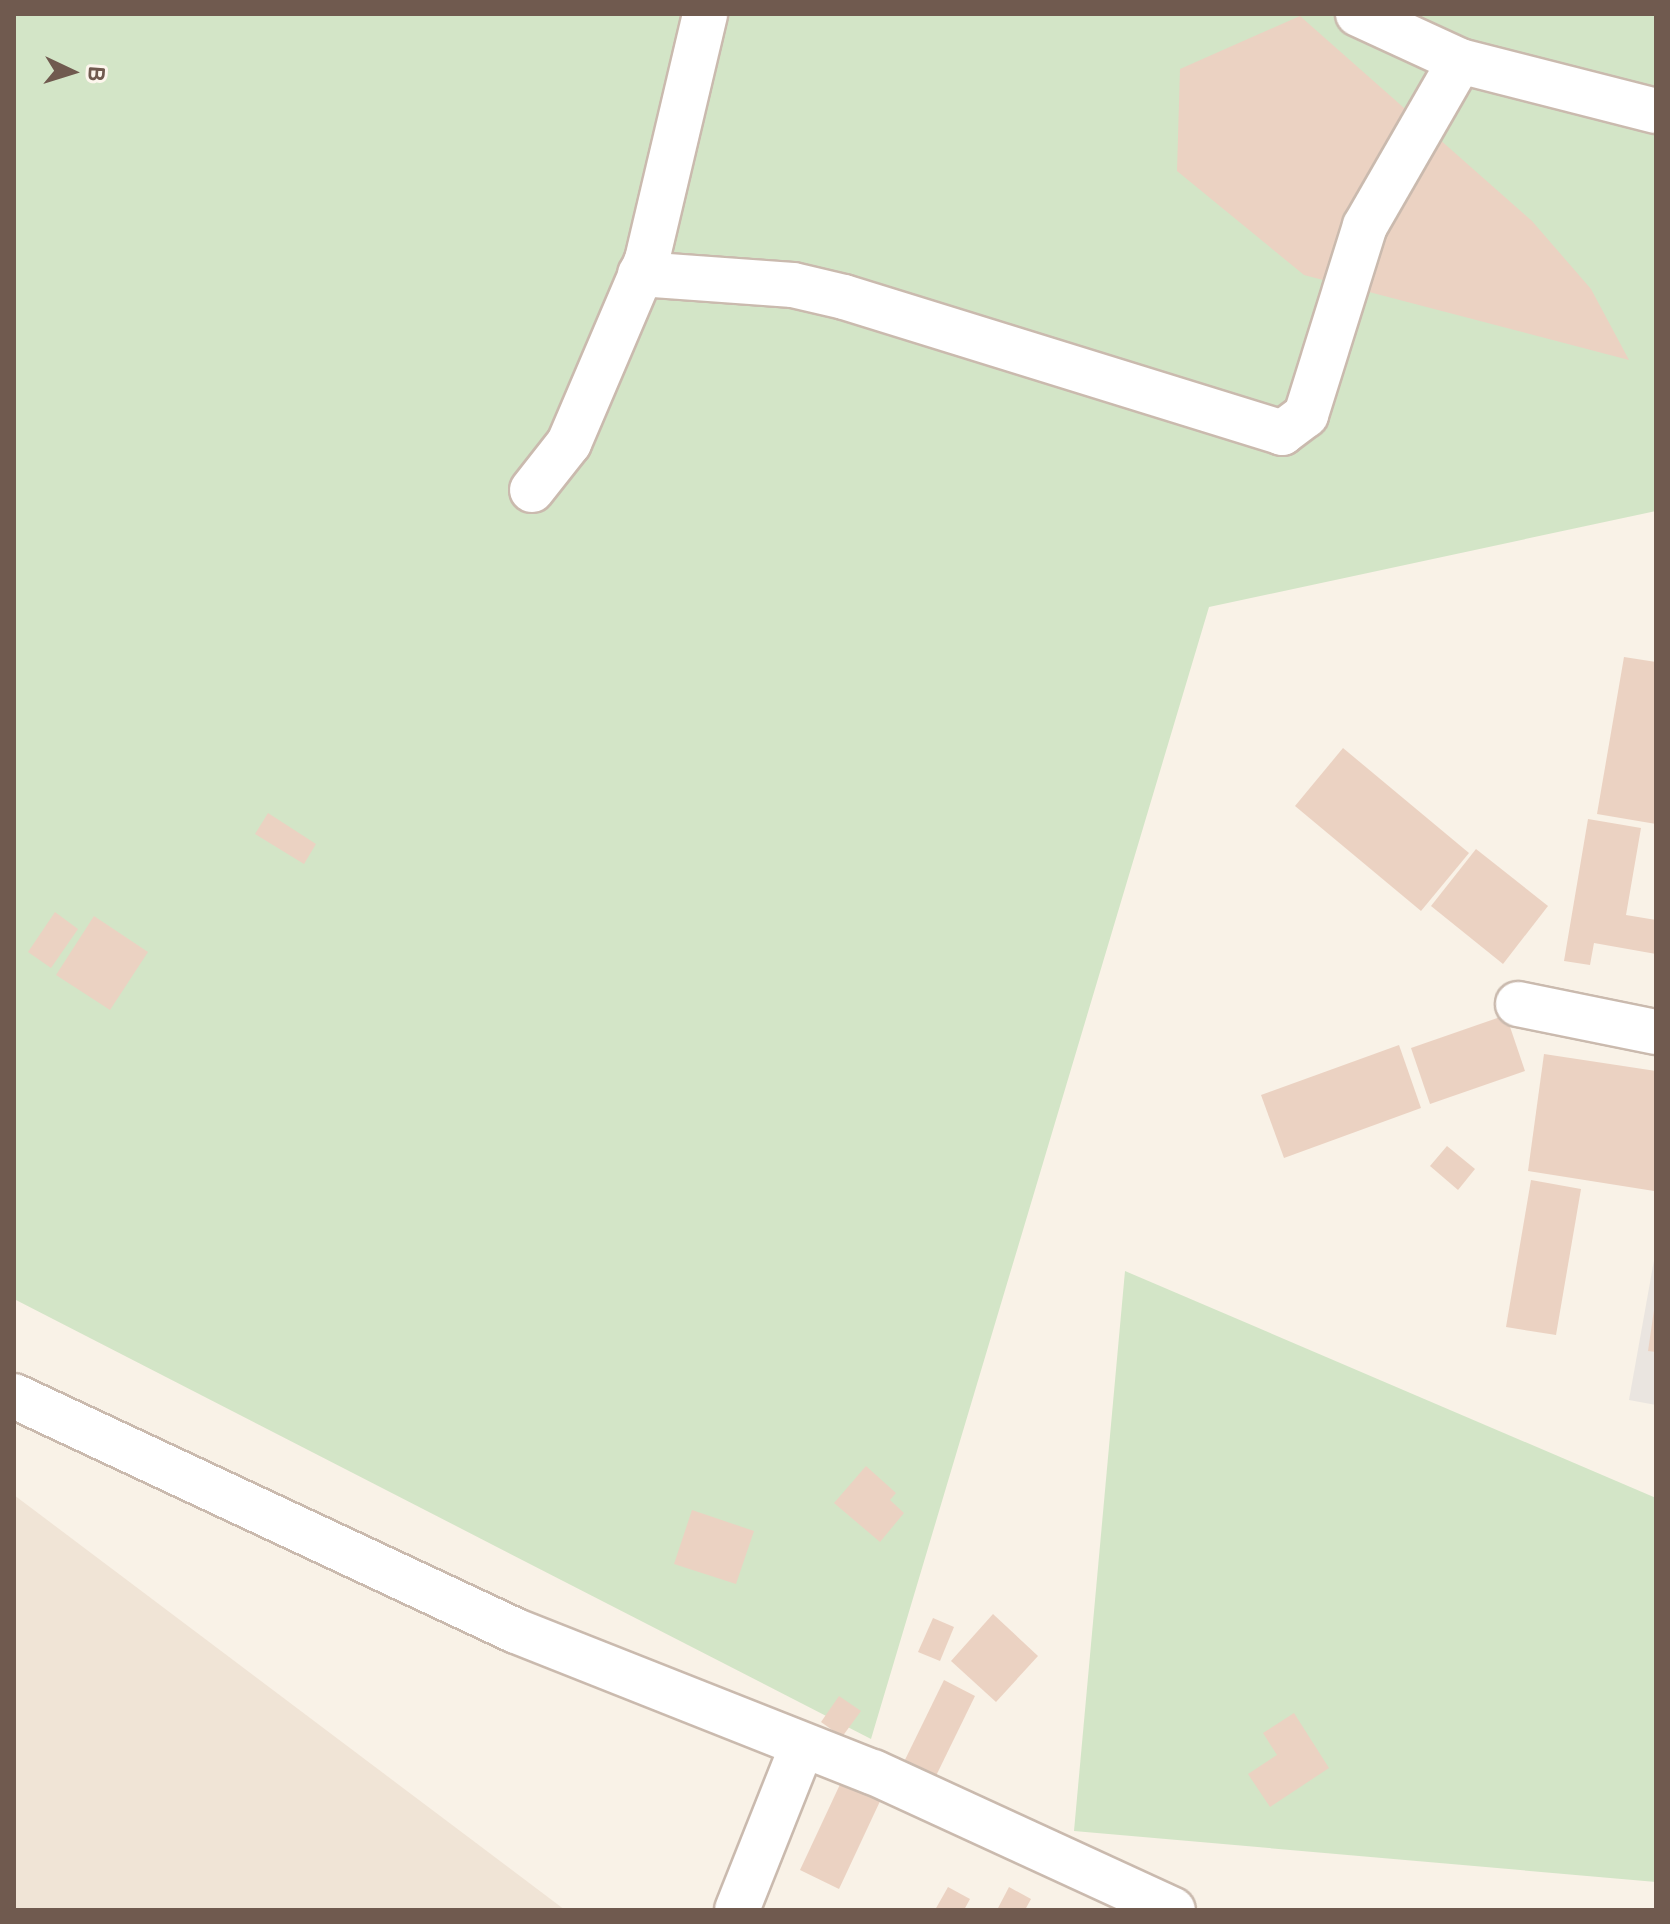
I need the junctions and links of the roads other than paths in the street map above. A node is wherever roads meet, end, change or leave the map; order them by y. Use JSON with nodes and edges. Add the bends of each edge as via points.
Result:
{"nodes":[{"id":1,"x":705,"y":14,"type":"edge"},
{"id":2,"x":1358,"y":14,"type":"edge"},
{"id":3,"x":1460,"y":61,"type":"junction"},
{"id":4,"x":1656,"y":111,"type":"edge"},
{"id":5,"x":640,"y":274,"type":"junction"},
{"id":6,"x":532,"y":490,"type":"dead end"},
{"id":7,"x":1518,"y":1004,"type":"dead end"},
{"id":8,"x":1656,"y":1032,"type":"edge"},
{"id":9,"x":14,"y":1396,"type":"edge"},
{"id":10,"x":802,"y":1747,"type":"junction"},
{"id":11,"x":737,"y":1910,"type":"edge"},
{"id":12,"x":1173,"y":1910,"type":"edge"}],
"edges":[{"from":1,"to":5,"type":"street","via":[[663,210]]},
{"from":2,"to":3,"type":"street"},
{"from":3,"to":4,"type":"street"},
{"from":3,"to":5,"type":"street","via":[[1365,226],[1306,415],[1282,433],[844,297],[793,285]]},
{"from":5,"to":6,"type":"street","via":[[569,443]]},
{"from":7,"to":8,"type":"street"},
{"from":9,"to":10,"type":"street","via":[[516,1631]]},
{"from":10,"to":11,"type":"street"},
{"from":10,"to":12,"type":"street","via":[[1023,1837]]}]}
